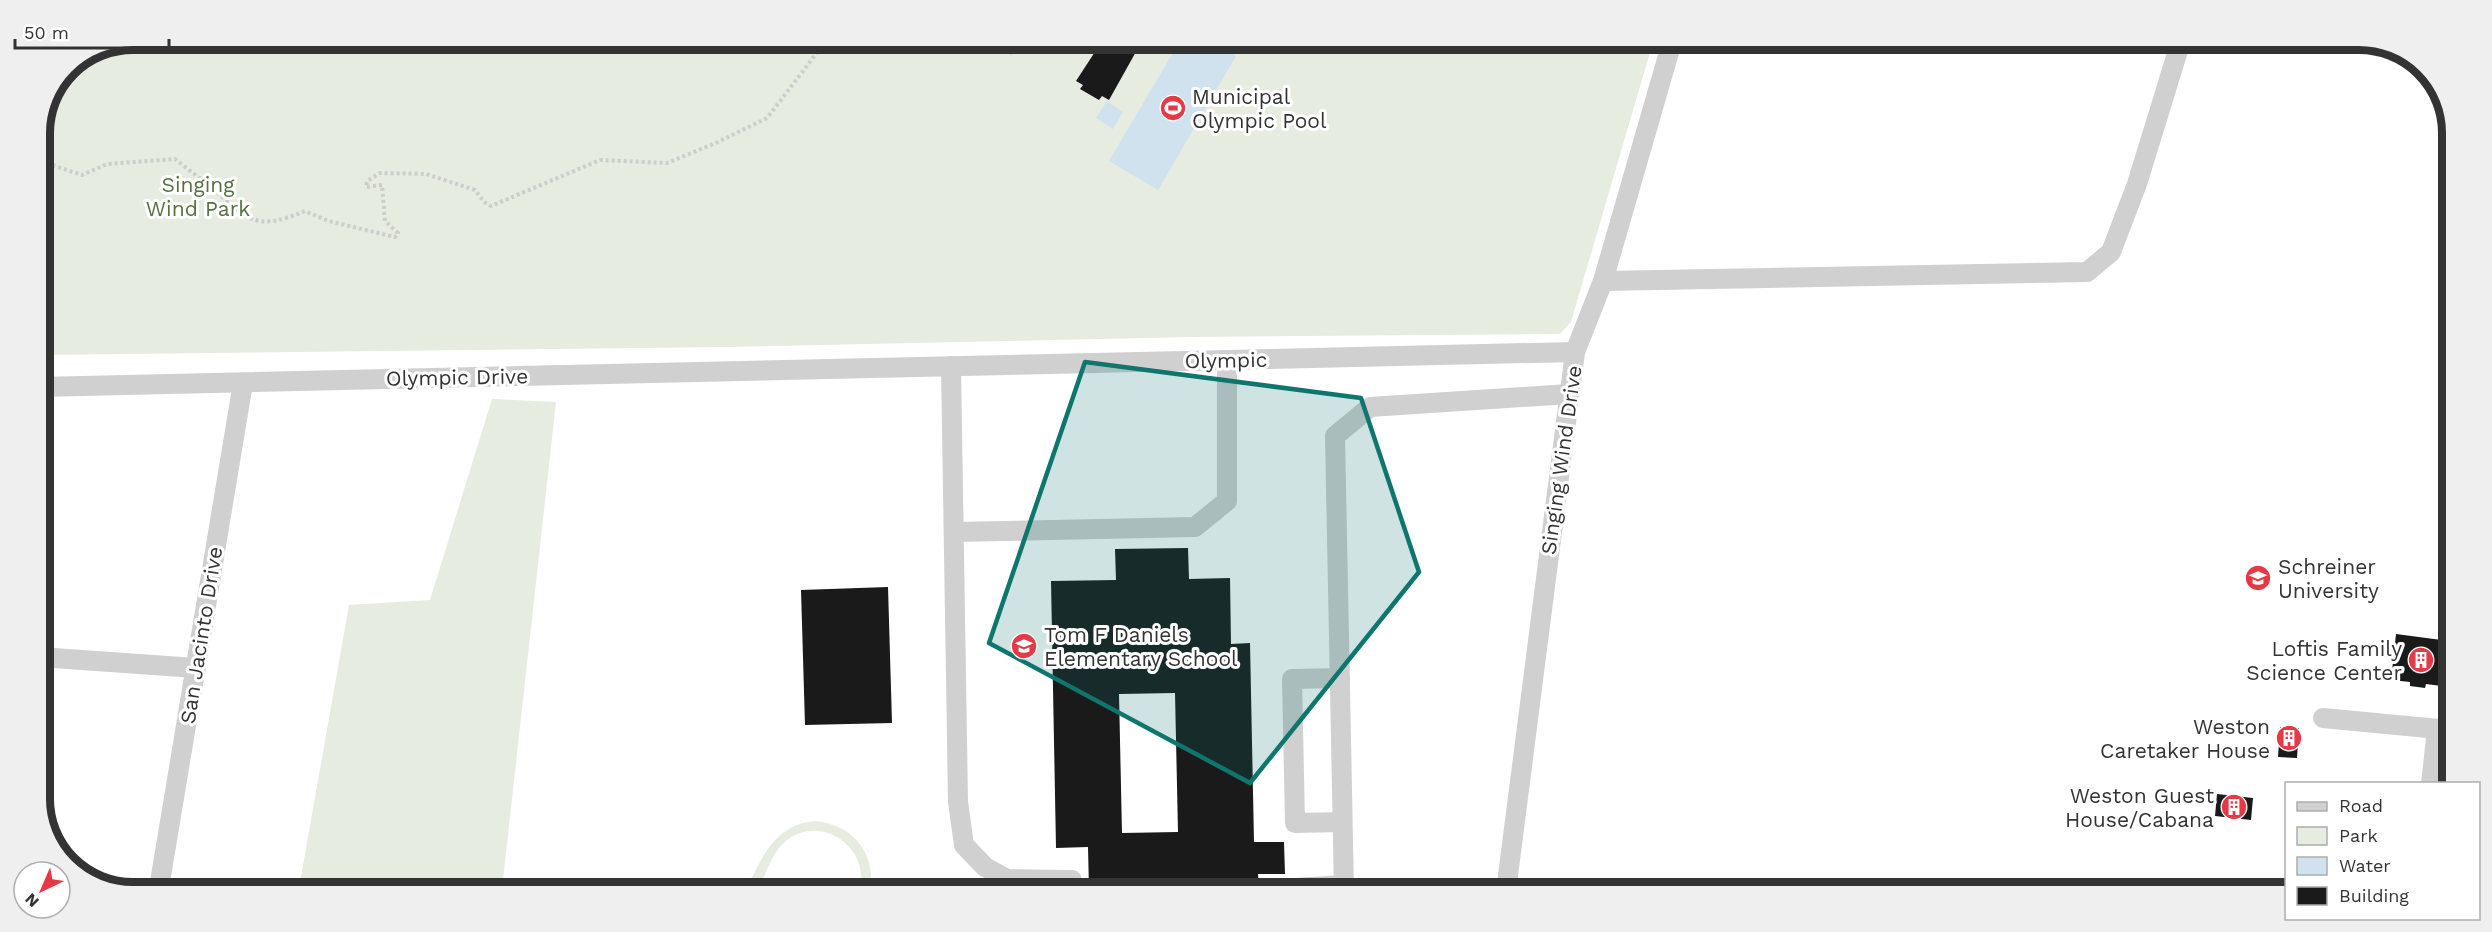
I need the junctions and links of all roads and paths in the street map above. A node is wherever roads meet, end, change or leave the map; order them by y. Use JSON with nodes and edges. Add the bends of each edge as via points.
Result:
{"nodes":[{"id":1,"x":819,"y":49,"type":"edge"},
{"id":2,"x":1014,"y":49,"type":"edge"},
{"id":3,"x":1670,"y":49,"type":"edge"},
{"id":4,"x":2178,"y":49,"type":"edge"},
{"id":5,"x":1010,"y":54,"type":"dead end"},
{"id":6,"x":49,"y":161,"type":"edge"},
{"id":7,"x":1603,"y":281,"type":"junction"},
{"id":8,"x":1575,"y":352,"type":"junction"},
{"id":9,"x":1227,"y":360,"type":"junction"},
{"id":10,"x":951,"y":366,"type":"junction"},
{"id":11,"x":876,"y":368,"type":"joint"},
{"id":12,"x":243,"y":382,"type":"junction"},
{"id":13,"x":49,"y":387,"type":"edge"},
{"id":14,"x":1569,"y":394,"type":"junction"},
{"id":15,"x":954,"y":531,"type":"junction"},
{"id":16,"x":50,"y":658,"type":"edge"},
{"id":17,"x":196,"y":668,"type":"junction"},
{"id":18,"x":1340,"y":678,"type":"junction"},
{"id":19,"x":2323,"y":718,"type":"dead end"},
{"id":20,"x":2442,"y":729,"type":"edge"},
{"id":21,"x":2442,"y":734,"type":"edge"},
{"id":22,"x":2431,"y":782,"type":"edge"},
{"id":23,"x":1342,"y":822,"type":"junction"},
{"id":24,"x":1072,"y":880,"type":"dead end"},
{"id":25,"x":160,"y":882,"type":"edge"},
{"id":26,"x":1344,"y":882,"type":"edge"},
{"id":27,"x":1507,"y":882,"type":"edge"}],
"edges":[{"from":1,"to":6,"type":"path","via":[[767,118],[667,163],[600,160],[491,206],[475,190],[426,174],[380,174],[367,181],[366,187],[382,185],[385,221],[398,233],[395,237],[366,232],[305,211],[280,221],[258,222],[233,209],[175,159],[107,164],[82,175]]},
{"from":2,"to":5,"type":"path"},
{"from":3,"to":7,"type":"street","name":"Singing Wind Drive"},
{"from":4,"to":7,"type":"street","via":[[2137,184],[2111,252],[2087,272]]},
{"from":7,"to":8,"type":"street","name":"Singing Wind Drive"},
{"from":8,"to":9,"type":"street","name":"Olympic"},
{"from":8,"to":14,"type":"street","name":"Singing Wind Drive"},
{"from":9,"to":10,"type":"street","name":"Olympic"},
{"from":9,"to":15,"type":"street","via":[[1227,501],[1195,527]]},
{"from":10,"to":11,"type":"street","name":"Olympic"},
{"from":10,"to":15,"type":"street"},
{"from":11,"to":12,"type":"street","name":"Olympic Drive"},
{"from":12,"to":13,"type":"street","name":"Olympic Drive"},
{"from":12,"to":17,"type":"street","name":"San Jacinto Drive"},
{"from":14,"to":18,"type":"street","via":[[1370,407],[1335,436]]},
{"from":14,"to":27,"type":"street","name":"Singing Wind Drive"},
{"from":15,"to":24,"type":"street","via":[[958,802],[964,845],[985,867],[1007,879]]},
{"from":16,"to":17,"type":"street"},
{"from":17,"to":25,"type":"street","name":"San Jacinto Drive"},
{"from":18,"to":23,"type":"street"},
{"from":18,"to":23,"type":"street","via":[[1292,679],[1294,823]]},
{"from":19,"to":20,"type":"street"},
{"from":21,"to":22,"type":"street"},
{"from":23,"to":26,"type":"street"}]}
